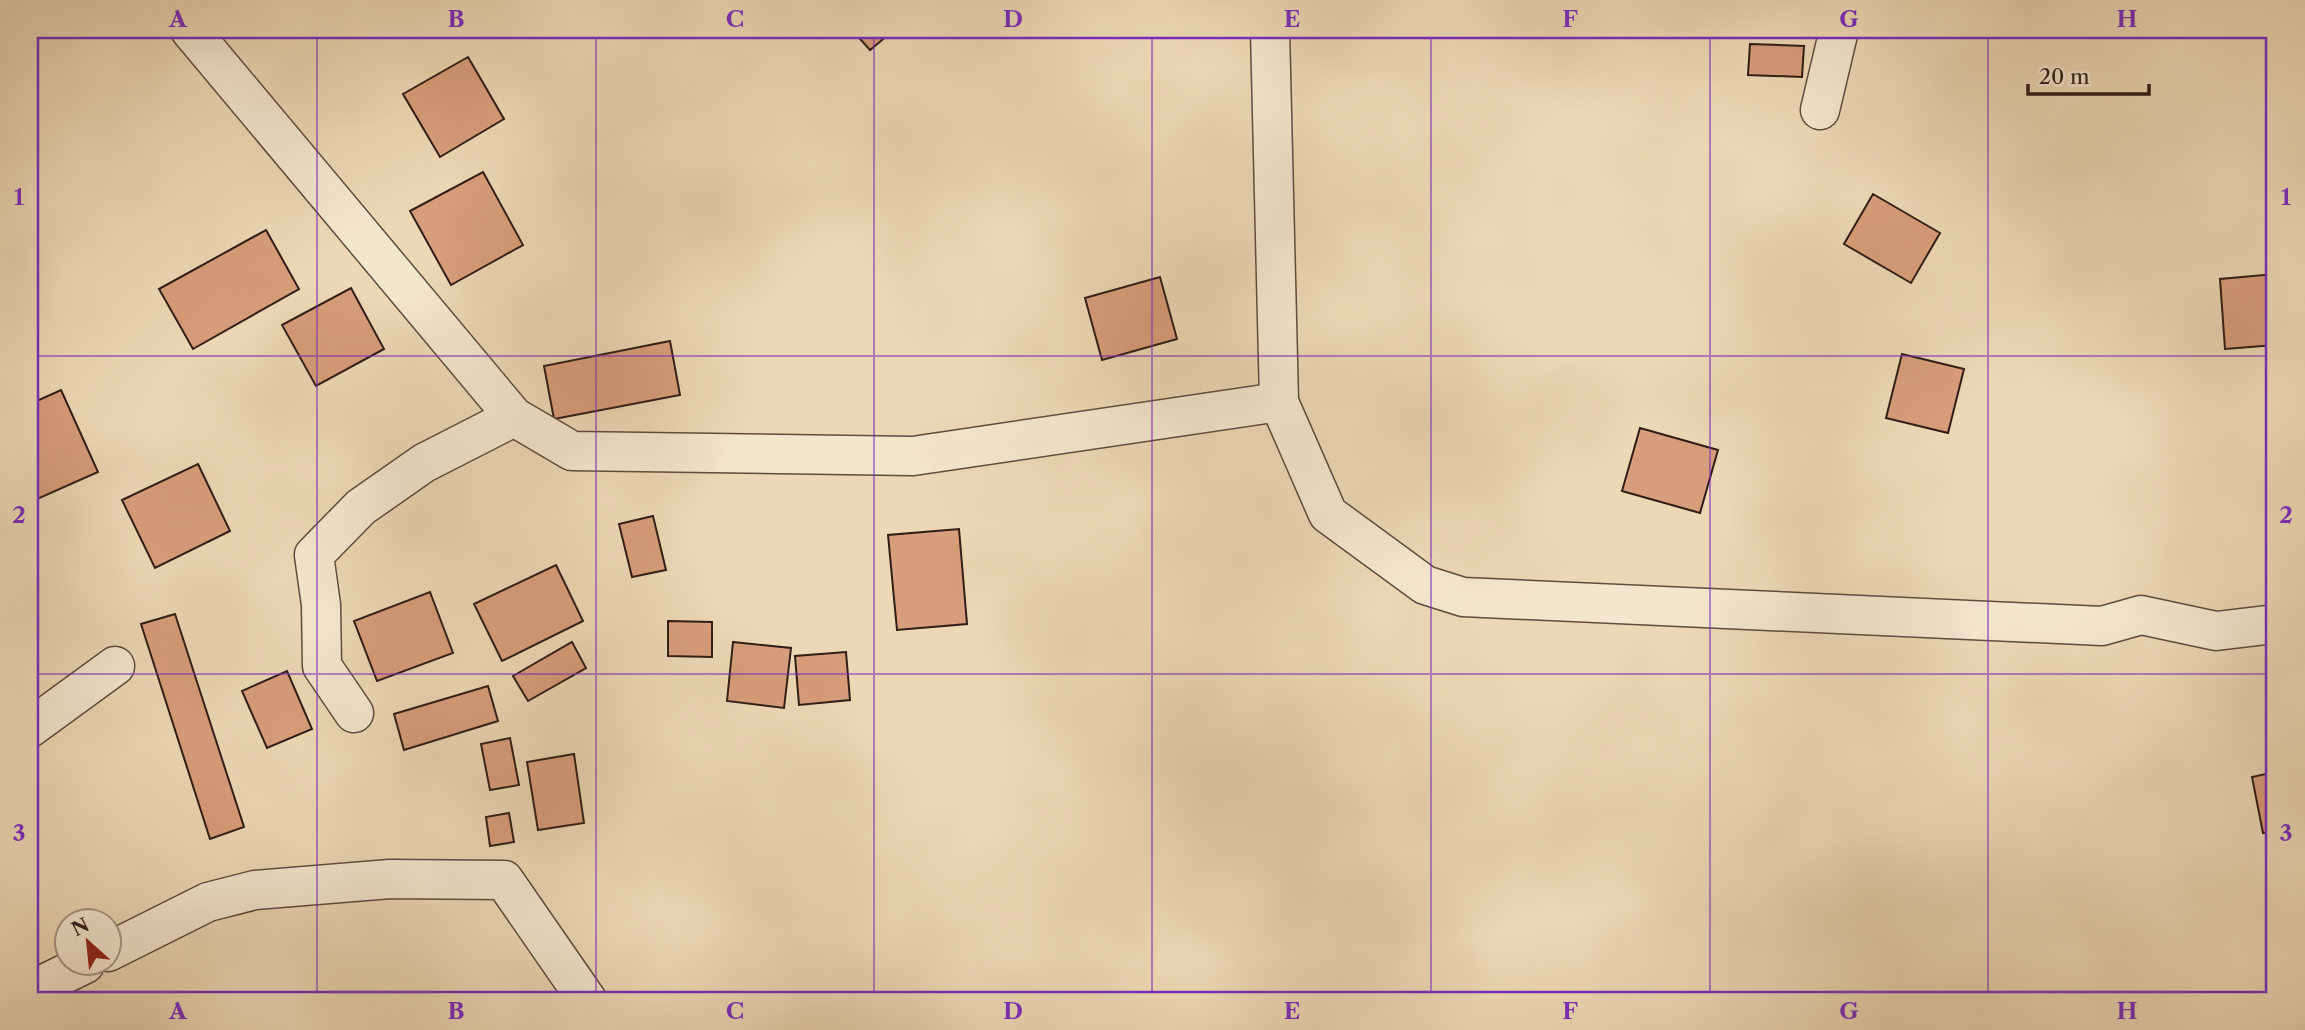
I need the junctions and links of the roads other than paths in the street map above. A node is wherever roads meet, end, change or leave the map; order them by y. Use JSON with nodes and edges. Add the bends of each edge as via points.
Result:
{"nodes":[{"id":1,"x":1270,"y":30,"type":"edge"},
{"id":2,"x":1839,"y":30,"type":"edge"},
{"id":3,"x":206,"y":34,"type":"edge"},
{"id":4,"x":1820,"y":110,"type":"dead end"},
{"id":5,"x":1279,"y":402,"type":"junction"},
{"id":6,"x":514,"y":417,"type":"junction"},
{"id":7,"x":2275,"y":624,"type":"edge"},
{"id":8,"x":115,"y":666,"type":"dead end"},
{"id":9,"x":354,"y":713,"type":"dead end"},
{"id":10,"x":30,"y":728,"type":"edge"},
{"id":11,"x":122,"y":945,"type":"edge"},
{"id":12,"x":56,"y":978,"type":"edge"},
{"id":13,"x":30,"y":991,"type":"edge"},
{"id":14,"x":587,"y":1000,"type":"edge"}],
"edges":[{"from":1,"to":5,"type":"street"},
{"from":2,"to":4,"type":"street"},
{"from":3,"to":6,"type":"street"},
{"from":5,"to":6,"type":"street","via":[[913,456],[572,451]]},
{"from":5,"to":7,"type":"street","via":[[1328,514],[1425,584],[1464,597],[2102,626],[2141,615],[2216,631]]},
{"from":6,"to":9,"type":"street","via":[[424,463],[361,508],[314,555],[322,666]]},
{"from":8,"to":10,"type":"street"},
{"from":11,"to":14,"type":"street","via":[[208,902],[255,890],[390,879],[503,880]]},
{"from":12,"to":13,"type":"street"}]}
